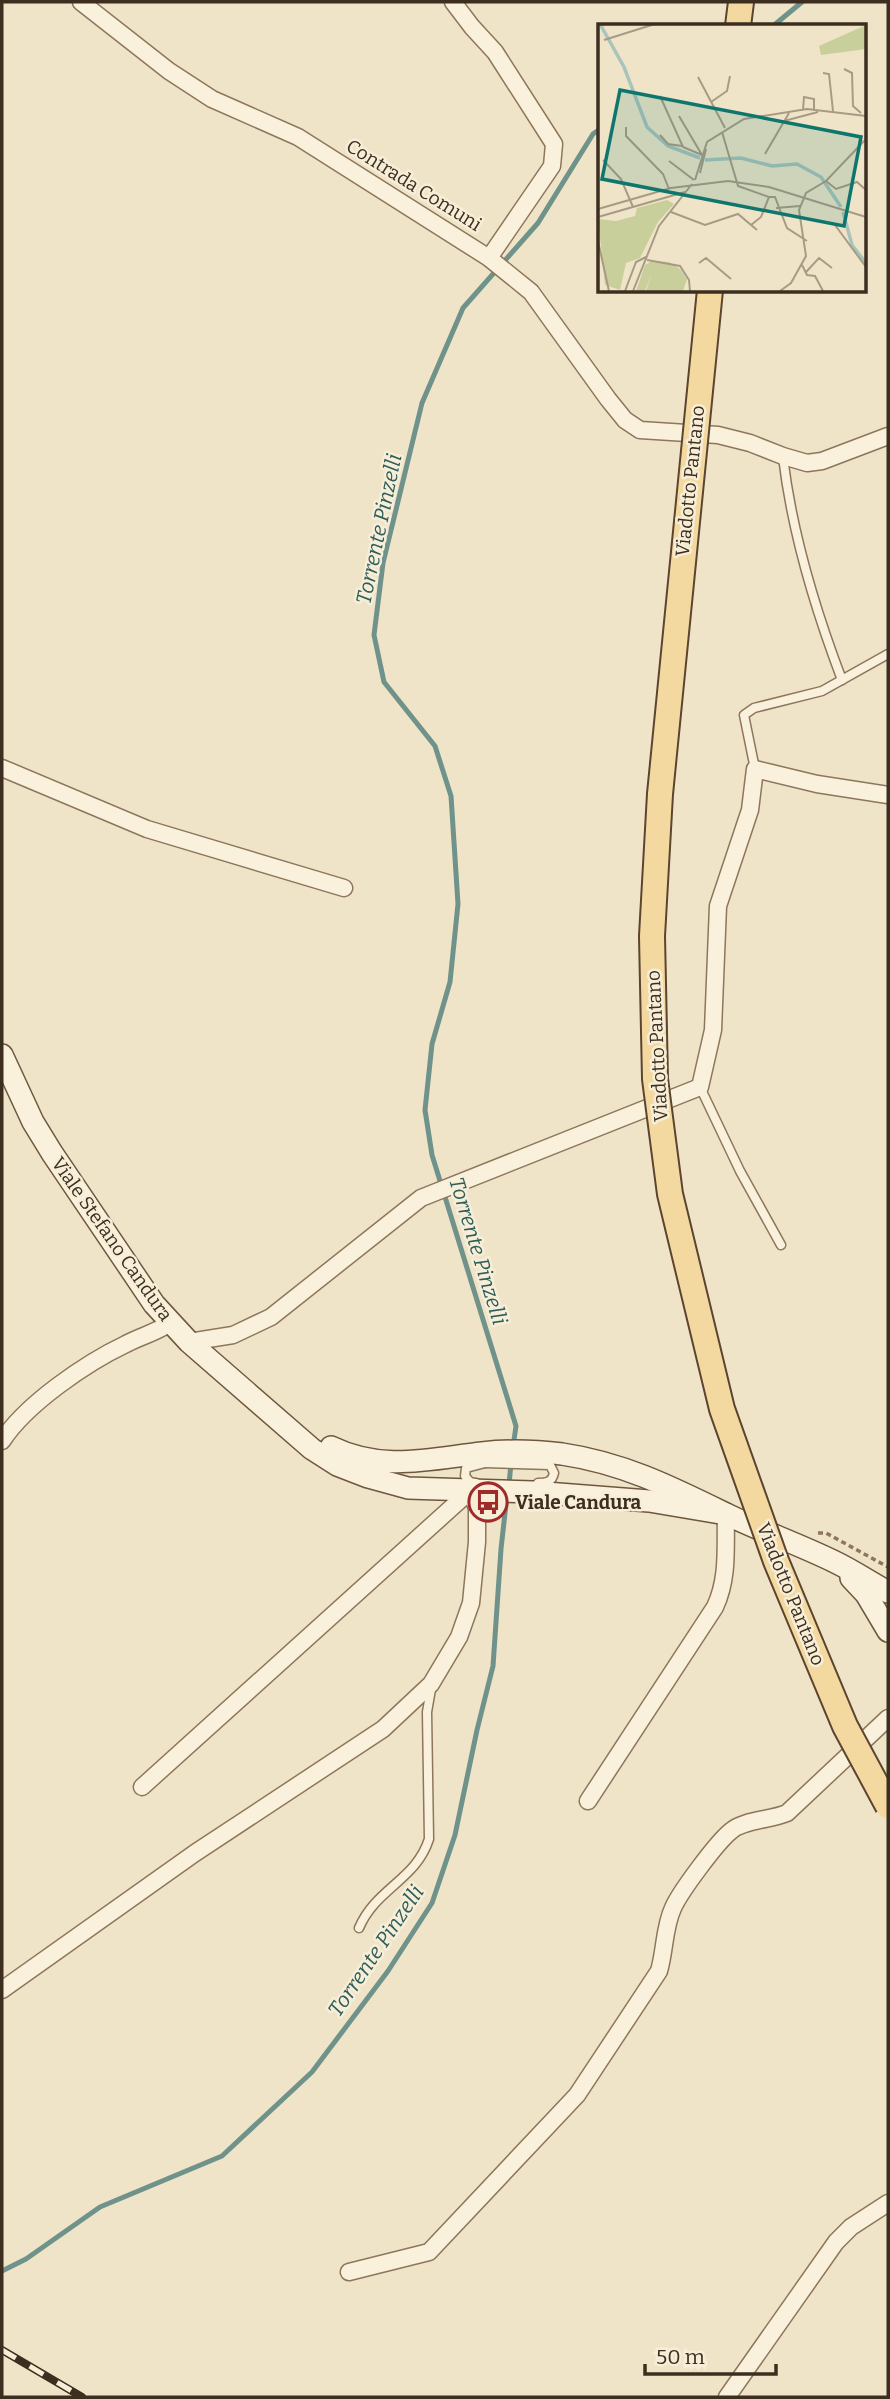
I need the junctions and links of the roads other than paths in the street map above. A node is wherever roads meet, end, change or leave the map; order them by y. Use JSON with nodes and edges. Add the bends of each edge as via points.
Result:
{"nodes":[{"id":1,"x":80,"y":2,"type":"edge"},
{"id":2,"x":453,"y":2,"type":"edge"},
{"id":3,"x":741,"y":2,"type":"edge"},
{"id":4,"x":738,"y":24,"type":"edge"},
{"id":5,"x":489,"y":258,"type":"junction"},
{"id":6,"x":710,"y":292,"type":"edge"},
{"id":7,"x":888,"y":436,"type":"edge"},
{"id":8,"x":783,"y":456,"type":"junction"},
{"id":9,"x":888,"y":654,"type":"edge"},
{"id":10,"x":842,"y":680,"type":"junction"},
{"id":11,"x":2,"y":768,"type":"edge"},
{"id":12,"x":755,"y":769,"type":"junction"},
{"id":13,"x":888,"y":795,"type":"edge"},
{"id":14,"x":344,"y":888,"type":"dead end"},
{"id":15,"x":2,"y":1055,"type":"edge"},
{"id":16,"x":700,"y":1087,"type":"junction"},
{"id":17,"x":781,"y":1245,"type":"dead end"},
{"id":18,"x":170,"y":1323,"type":"junction"},
{"id":19,"x":189,"y":1342,"type":"junction"},
{"id":20,"x":285,"y":1425,"type":"junction"},
{"id":21,"x":2,"y":1441,"type":"edge"},
{"id":22,"x":491,"y":1458,"type":"junction"},
{"id":23,"x":528,"y":1458,"type":"junction"},
{"id":24,"x":506,"y":1488,"type":"junction"},
{"id":25,"x":726,"y":1514,"type":"junction"},
{"id":26,"x":835,"y":1562,"type":"junction"},
{"id":27,"x":888,"y":1592,"type":"edge"},
{"id":28,"x":888,"y":1631,"type":"edge"},
{"id":29,"x":431,"y":1684,"type":"junction"},
{"id":30,"x":888,"y":1718,"type":"edge"},
{"id":31,"x":142,"y":1787,"type":"dead end"},
{"id":32,"x":588,"y":1801,"type":"dead end"},
{"id":33,"x":888,"y":1806,"type":"edge"},
{"id":34,"x":359,"y":1928,"type":"dead end"},
{"id":35,"x":2,"y":1990,"type":"edge"},
{"id":36,"x":888,"y":2203,"type":"edge"},
{"id":37,"x":349,"y":2272,"type":"dead end"},
{"id":38,"x":727,"y":2397,"type":"edge"}],
"edges":[{"from":1,"to":5,"type":"street","name":"Contrada Comuni","via":[[212,99],[298,137]]},
{"from":2,"to":5,"type":"street","via":[[495,52],[554,144],[552,166]]},
{"from":3,"to":4,"type":"main road"},
{"from":5,"to":8,"type":"street","name":"Contrada Comuni","via":[[531,292],[625,420],[640,430],[688,431],[750,443]]},
{"from":6,"to":33,"type":"main road","name":"Viadotto Pantano","bridge":true,"via":[[660,794],[652,936],[655,1079],[670,1194],[722,1409],[776,1561],[845,1726]]},
{"from":7,"to":8,"type":"street","name":"Contrada Comuni","via":[[822,461],[807,463]]},
{"from":8,"to":10,"type":"lane","via":[[821,624]]},
{"from":9,"to":10,"type":"lane"},
{"from":10,"to":12,"type":"lane","via":[[822,691],[754,708],[744,715]]},
{"from":11,"to":14,"type":"street","via":[[147,829]]},
{"from":12,"to":13,"type":"street"},
{"from":12,"to":16,"type":"street","via":[[750,810],[718,906],[712,1030]]},
{"from":15,"to":18,"type":"main road","name":"Viale Stefano Candura","via":[[52,1153]]},
{"from":16,"to":17,"type":"lane"},
{"from":16,"to":19,"type":"street","via":[[421,1198],[271,1317],[233,1335]]},
{"from":18,"to":19,"type":"main road","name":"Viale Stefano Candura"},
{"from":18,"to":21,"type":"street","via":[[70,1376]]},
{"from":19,"to":20,"type":"main road","name":"Viale Stefano Candura"},
{"from":20,"to":22,"type":"main road","name":"Viale Stefano Candura","via":[[342,1453],[385,1463]]},
{"from":20,"to":24,"type":"main road","name":"Viale Stefano Candura","via":[[337,1465],[368,1477],[408,1488]]},
{"from":22,"to":23,"type":"main road","name":"Viale Stefano Candura"},
{"from":22,"to":24,"type":"lane","via":[[470,1465],[465,1476],[470,1482]]},
{"from":23,"to":24,"type":"lane","via":[[550,1465],[553,1478],[548,1483]]},
{"from":23,"to":25,"type":"main road","name":"Viale Stefano Candura","via":[[560,1454],[612,1464],[653,1478]]},
{"from":24,"to":25,"type":"main road","name":"Viale Stefano Candura","via":[[649,1501]]},
{"from":24,"to":29,"type":"street","via":[[477,1508],[471,1603],[459,1637]]},
{"from":24,"to":31,"type":"street"},
{"from":25,"to":26,"type":"main road","name":"Viale Stefano Candura"},
{"from":25,"to":32,"type":"street","via":[[723,1590]]},
{"from":26,"to":27,"type":"main road","name":"Viale Stefano Candura"},
{"from":26,"to":28,"type":"main road","via":[[866,1594]]},
{"from":29,"to":34,"type":"lane","via":[[427,1712],[429,1827],[424,1855],[379,1898]]},
{"from":29,"to":35,"type":"street","via":[[383,1729],[195,1853]]},
{"from":30,"to":37,"type":"street","via":[[787,1813],[731,1830],[685,1887],[673,1909],[659,1971],[577,2095],[429,2252]]},
{"from":36,"to":38,"type":"street","via":[[836,2242]]}]}
